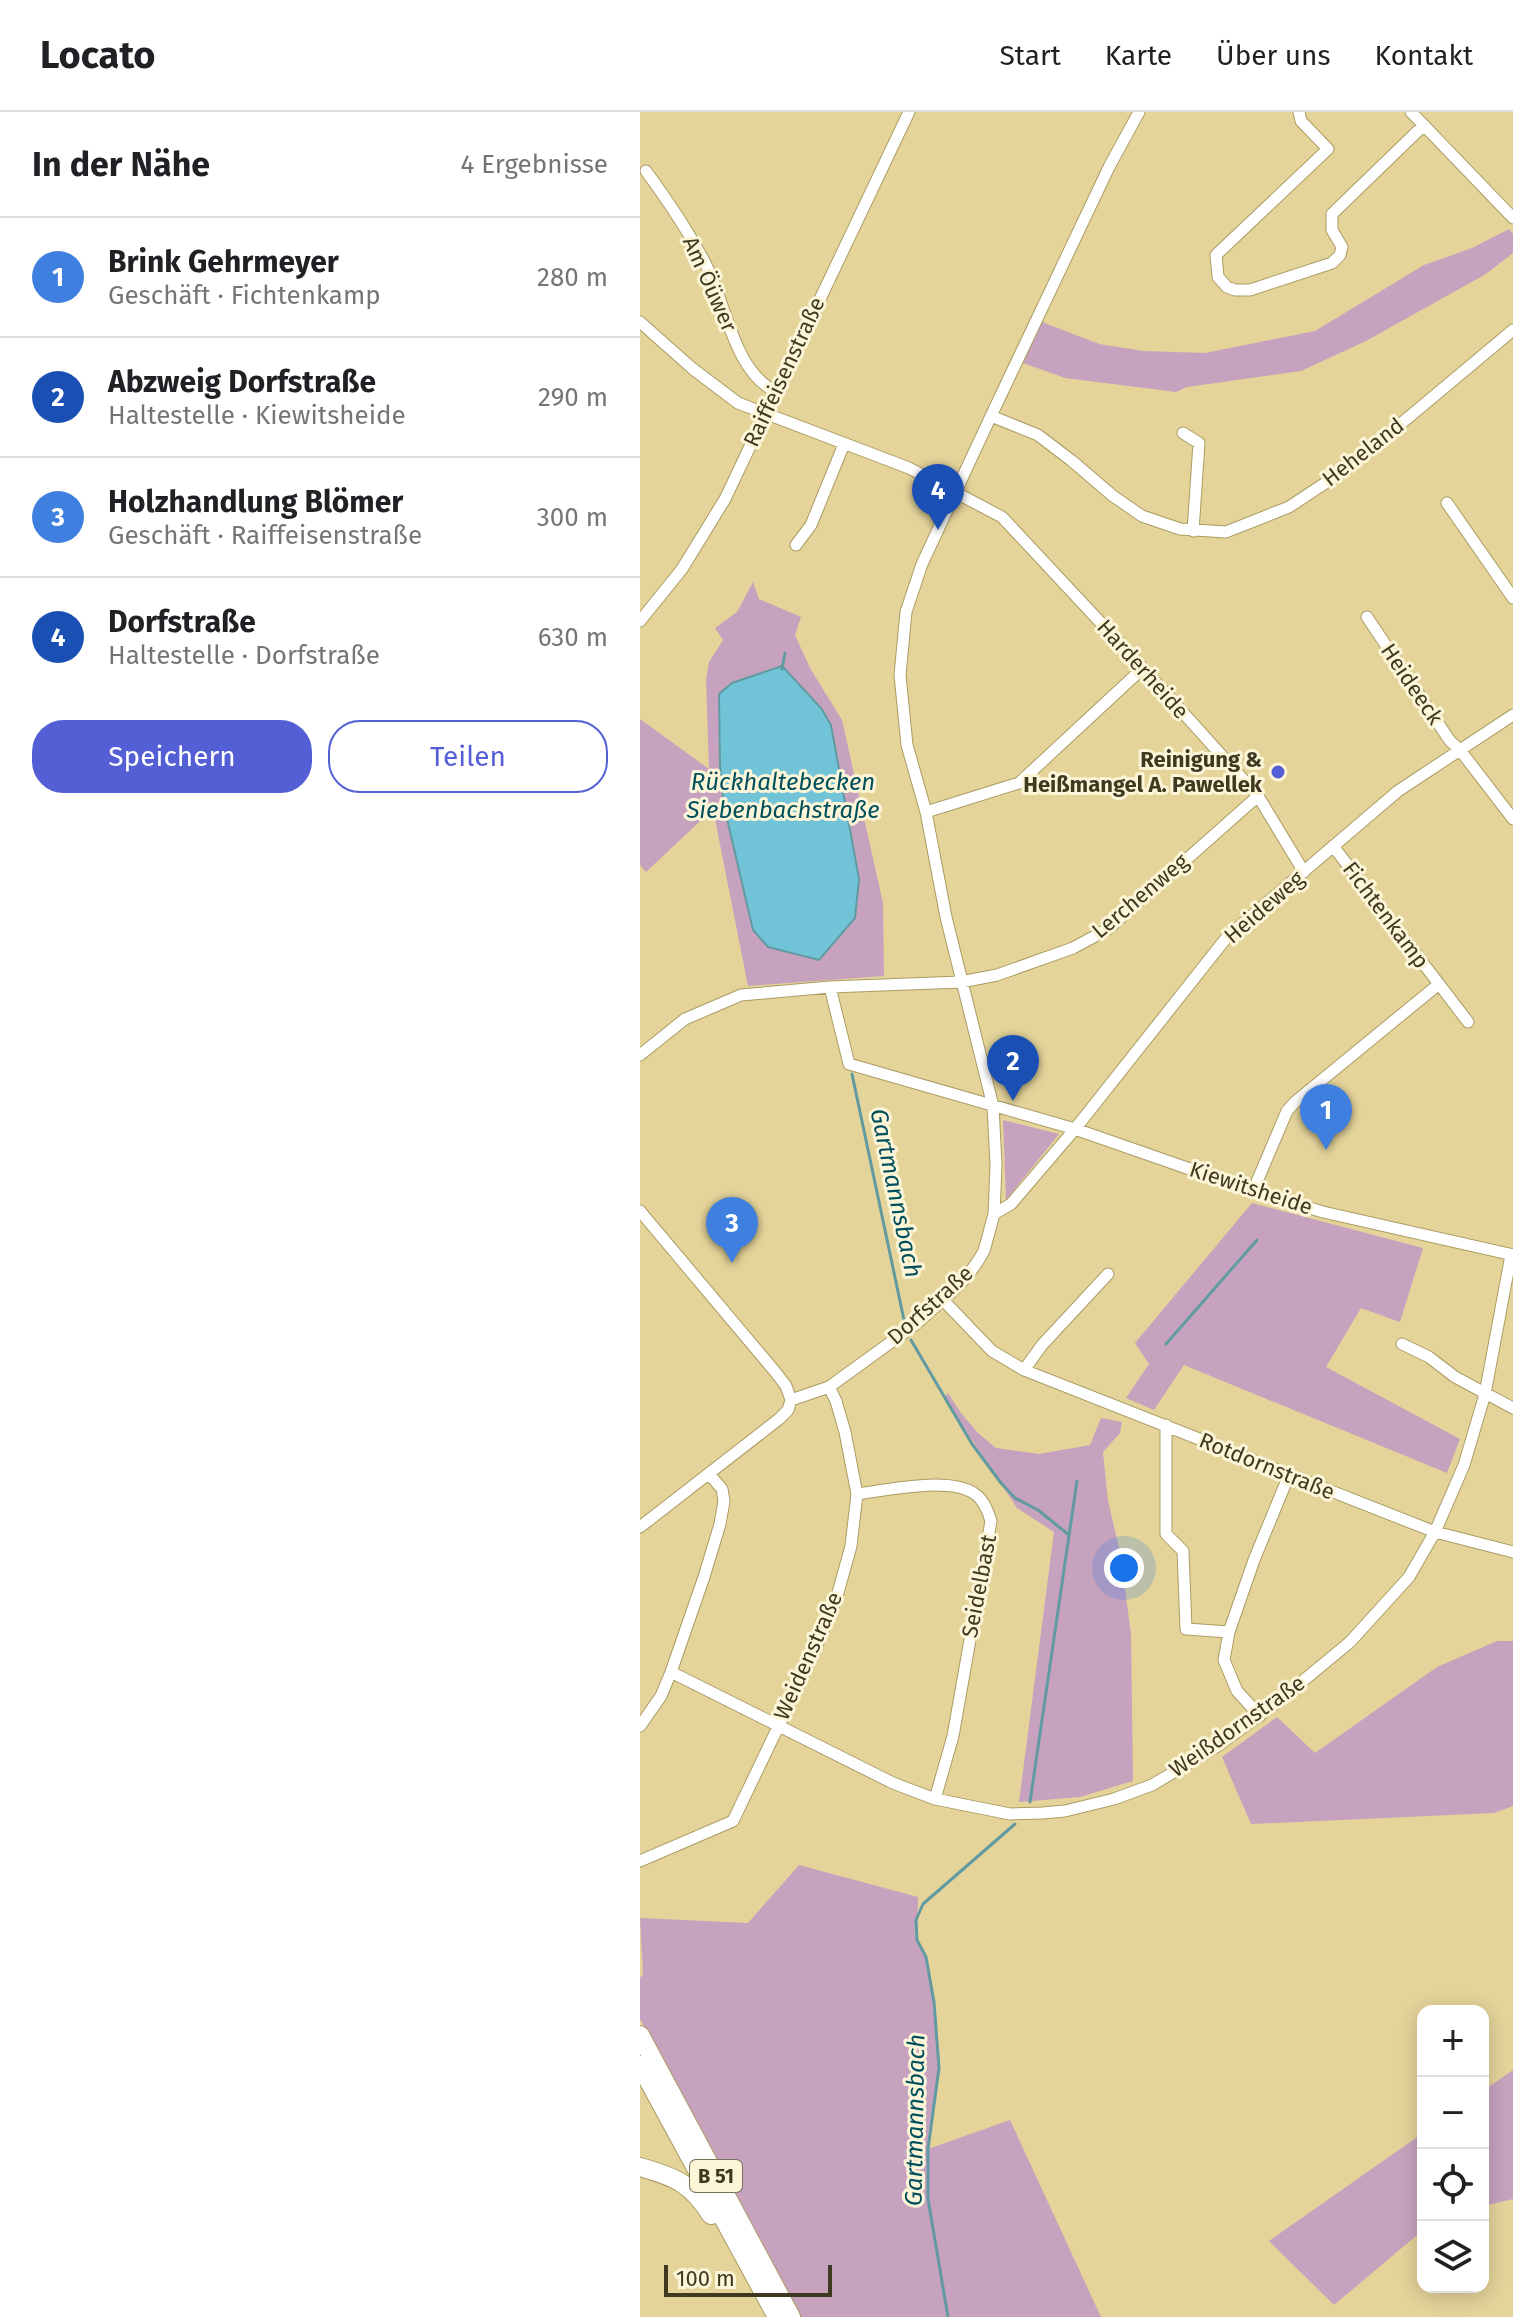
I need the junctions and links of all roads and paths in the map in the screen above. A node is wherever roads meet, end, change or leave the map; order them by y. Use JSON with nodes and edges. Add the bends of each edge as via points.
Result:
{"nodes":[{"id":1,"x":909,"y":112,"type":"edge"},
{"id":2,"x":1139,"y":112,"type":"edge"},
{"id":3,"x":1299,"y":112,"type":"edge"},
{"id":4,"x":1411,"y":112,"type":"edge"},
{"id":5,"x":1424,"y":125,"type":"junction"},
{"id":6,"x":646,"y":171,"type":"dead end"},
{"id":7,"x":1513,"y":218,"type":"edge"},
{"id":8,"x":640,"y":322,"type":"edge"},
{"id":9,"x":1513,"y":330,"type":"edge"},
{"id":10,"x":776,"y":392,"type":"junction"},
{"id":11,"x":765,"y":414,"type":"junction"},
{"id":12,"x":991,"y":416,"type":"junction"},
{"id":13,"x":1183,"y":433,"type":"dead end"},
{"id":14,"x":844,"y":444,"type":"junction"},
{"id":15,"x":956,"y":492,"type":"junction"},
{"id":16,"x":1447,"y":503,"type":"dead end"},
{"id":17,"x":1193,"y":531,"type":"junction"},
{"id":18,"x":796,"y":545,"type":"dead end"},
{"id":19,"x":1513,"y":598,"type":"edge"},
{"id":20,"x":1367,"y":617,"type":"dead end"},
{"id":21,"x":640,"y":621,"type":"edge"},
{"id":22,"x":1143,"y":668,"type":"junction"},
{"id":23,"x":1513,"y":715,"type":"edge"},
{"id":24,"x":1460,"y":750,"type":"junction"},
{"id":25,"x":1258,"y":796,"type":"junction"},
{"id":26,"x":926,"y":812,"type":"junction"},
{"id":27,"x":1513,"y":819,"type":"edge"},
{"id":28,"x":1333,"y":846,"type":"junction"},
{"id":29,"x":1304,"y":872,"type":"junction"},
{"id":30,"x":961,"y":982,"type":"junction"},
{"id":31,"x":1439,"y":984,"type":"junction"},
{"id":32,"x":830,"y":987,"type":"junction"},
{"id":33,"x":1468,"y":1022,"type":"dead end"},
{"id":34,"x":640,"y":1055,"type":"edge"},
{"id":35,"x":993,"y":1106,"type":"junction"},
{"id":36,"x":1075,"y":1129,"type":"junction"},
{"id":37,"x":1253,"y":1191,"type":"junction"},
{"id":38,"x":640,"y":1211,"type":"edge"},
{"id":39,"x":994,"y":1214,"type":"junction"},
{"id":40,"x":1512,"y":1255,"type":"edge"},
{"id":41,"x":1108,"y":1274,"type":"dead end"},
{"id":42,"x":943,"y":1300,"type":"junction"},
{"id":43,"x":1402,"y":1344,"type":"dead end"},
{"id":44,"x":1024,"y":1370,"type":"junction"},
{"id":45,"x":829,"y":1387,"type":"junction"},
{"id":46,"x":1485,"y":1394,"type":"junction"},
{"id":47,"x":791,"y":1400,"type":"junction"},
{"id":48,"x":1513,"y":1408,"type":"edge"},
{"id":49,"x":1166,"y":1425,"type":"junction"},
{"id":50,"x":709,"y":1474,"type":"junction"},
{"id":51,"x":1289,"y":1475,"type":"junction"},
{"id":52,"x":857,"y":1494,"type":"junction"},
{"id":53,"x":640,"y":1527,"type":"edge"},
{"id":54,"x":1435,"y":1532,"type":"junction"},
{"id":55,"x":1513,"y":1552,"type":"edge"},
{"id":56,"x":1229,"y":1632,"type":"junction"},
{"id":57,"x":671,"y":1672,"type":"junction"},
{"id":58,"x":1260,"y":1716,"type":"junction"},
{"id":59,"x":779,"y":1724,"type":"junction"},
{"id":60,"x":640,"y":1726,"type":"edge"},
{"id":61,"x":935,"y":1799,"type":"junction"},
{"id":62,"x":640,"y":1861,"type":"edge"},
{"id":63,"x":640,"y":2035,"type":"edge"},
{"id":64,"x":640,"y":2065,"type":"edge"},
{"id":65,"x":640,"y":2167,"type":"edge"},
{"id":66,"x":781,"y":2316,"type":"edge"}],
"edges":[{"from":1,"to":10,"type":"street","name":"Raiffeisenstraße"},
{"from":2,"to":12,"type":"street","name":"Dorfstraße"},
{"from":3,"to":5,"type":"street","via":[[1328,149],[1216,255],[1218,277],[1227,287],[1250,290],[1332,263],[1342,247],[1332,230],[1332,214]]},
{"from":4,"to":5,"type":"street"},
{"from":5,"to":7,"type":"street"},
{"from":6,"to":10,"type":"street","name":"Am Öüwer","via":[[706,266],[742,359],[762,385]]},
{"from":8,"to":11,"type":"street","name":"Harderheide","via":[[738,403]]},
{"from":9,"to":17,"type":"street","name":"Heheland","via":[[1348,468],[1289,507],[1226,532]]},
{"from":10,"to":11,"type":"street","name":"Raiffeisenstraße"},
{"from":11,"to":14,"type":"street","name":"Harderheide"},
{"from":11,"to":21,"type":"street","name":"Raiffeisenstraße","via":[[725,499],[682,569]]},
{"from":12,"to":15,"type":"street","name":"Dorfstraße"},
{"from":12,"to":17,"type":"street","name":"Heheland","via":[[1038,435],[1142,516]]},
{"from":13,"to":17,"type":"street","via":[[1199,443]]},
{"from":14,"to":15,"type":"street","name":"Harderheide"},
{"from":14,"to":18,"type":"street","via":[[811,525]]},
{"from":15,"to":22,"type":"street","name":"Harderheide","via":[[1002,517]]},
{"from":15,"to":26,"type":"street","name":"Dorfstraße","via":[[912,589],[902,644],[905,735]]},
{"from":16,"to":19,"type":"street"},
{"from":20,"to":24,"type":"street","name":"Heideeck"},
{"from":22,"to":25,"type":"street","name":"Harderheide"},
{"from":22,"to":26,"type":"street","via":[[1019,783]]},
{"from":23,"to":24,"type":"street","name":"Heideweg"},
{"from":24,"to":27,"type":"street","name":"Heideeck"},
{"from":24,"to":28,"type":"street","name":"Heideweg","via":[[1398,791]]},
{"from":25,"to":29,"type":"street","name":"Harderheide"},
{"from":25,"to":30,"type":"street","name":"Lerchenweg","via":[[1108,929],[1060,953]]},
{"from":26,"to":30,"type":"street","name":"Dorfstraße"},
{"from":28,"to":29,"type":"street","name":"Heideweg"},
{"from":28,"to":31,"type":"street","name":"Fichtenkamp"},
{"from":29,"to":36,"type":"street","name":"Heideweg","via":[[1227,937]]},
{"from":30,"to":32,"type":"street","name":"Lerchenweg"},
{"from":30,"to":35,"type":"street","name":"Dorfstraße"},
{"from":31,"to":33,"type":"street","name":"Fichtenkamp"},
{"from":31,"to":37,"type":"street","name":"Fichtenkamp","via":[[1295,1102]]},
{"from":32,"to":34,"type":"street","name":"Lerchenweg","via":[[741,995],[685,1019]]},
{"from":32,"to":35,"type":"street","name":"Kiewitsheide","via":[[849,1064]]},
{"from":35,"to":36,"type":"street","name":"Kiewitsheide"},
{"from":35,"to":39,"type":"street","name":"Dorfstraße"},
{"from":36,"to":37,"type":"street","name":"Kiewitsheide"},
{"from":36,"to":39,"type":"street","name":"Heideweg","via":[[1011,1204]]},
{"from":37,"to":40,"type":"street","name":"Kiewitsheide"},
{"from":38,"to":47,"type":"street","via":[[777,1374]]},
{"from":39,"to":42,"type":"street","name":"Dorfstraße","via":[[984,1251]]},
{"from":40,"to":46,"type":"street","name":"Weißdornstraße"},
{"from":41,"to":44,"type":"street"},
{"from":42,"to":44,"type":"street","name":"Rotdornstraße","via":[[992,1351]]},
{"from":42,"to":45,"type":"street","name":"Dorfstraße"},
{"from":43,"to":46,"type":"street"},
{"from":44,"to":49,"type":"street","name":"Rotdornstraße"},
{"from":45,"to":47,"type":"street","name":"Dorfstraße"},
{"from":45,"to":52,"type":"street","name":"Weidenstraße","via":[[845,1432]]},
{"from":46,"to":48,"type":"street"},
{"from":46,"to":54,"type":"street","name":"Weißdornstraße","via":[[1464,1465]]},
{"from":47,"to":50,"type":"street","via":[[779,1419]]},
{"from":49,"to":51,"type":"street","name":"Rotdornstraße"},
{"from":49,"to":56,"type":"street","via":[[1166,1534],[1183,1551],[1186,1629]]},
{"from":50,"to":53,"type":"street"},
{"from":50,"to":57,"type":"street","via":[[722,1489],[720,1524]]},
{"from":51,"to":54,"type":"street","name":"Rotdornstraße"},
{"from":51,"to":56,"type":"street"},
{"from":52,"to":59,"type":"street","name":"Weidenstraße","via":[[851,1546],[836,1600]]},
{"from":52,"to":61,"type":"street","name":"Seidelbast","via":[[956,1486],[976,1494],[991,1521],[953,1736]]},
{"from":54,"to":55,"type":"street","name":"Rotdornstraße"},
{"from":54,"to":58,"type":"street","name":"Weißdornstraße","via":[[1409,1577],[1350,1642]]},
{"from":56,"to":58,"type":"street","via":[[1224,1660],[1237,1691]]},
{"from":57,"to":59,"type":"street","name":"Weißdornstraße"},
{"from":57,"to":60,"type":"street"},
{"from":58,"to":61,"type":"street","name":"Weißdornstraße","via":[[1152,1785],[1114,1799],[1065,1811],[1010,1814]]},
{"from":59,"to":61,"type":"street","name":"Weißdornstraße","via":[[882,1778]]},
{"from":59,"to":62,"type":"street","name":"Weidenstraße","via":[[733,1821]]},
{"from":63,"to":66,"type":"highway","number":"B 51"},
{"from":64,"to":66,"type":"highway","number":"B 51"},
{"from":65,"to":66,"type":"highway","via":[[672,2176],[700,2198]]}]}
